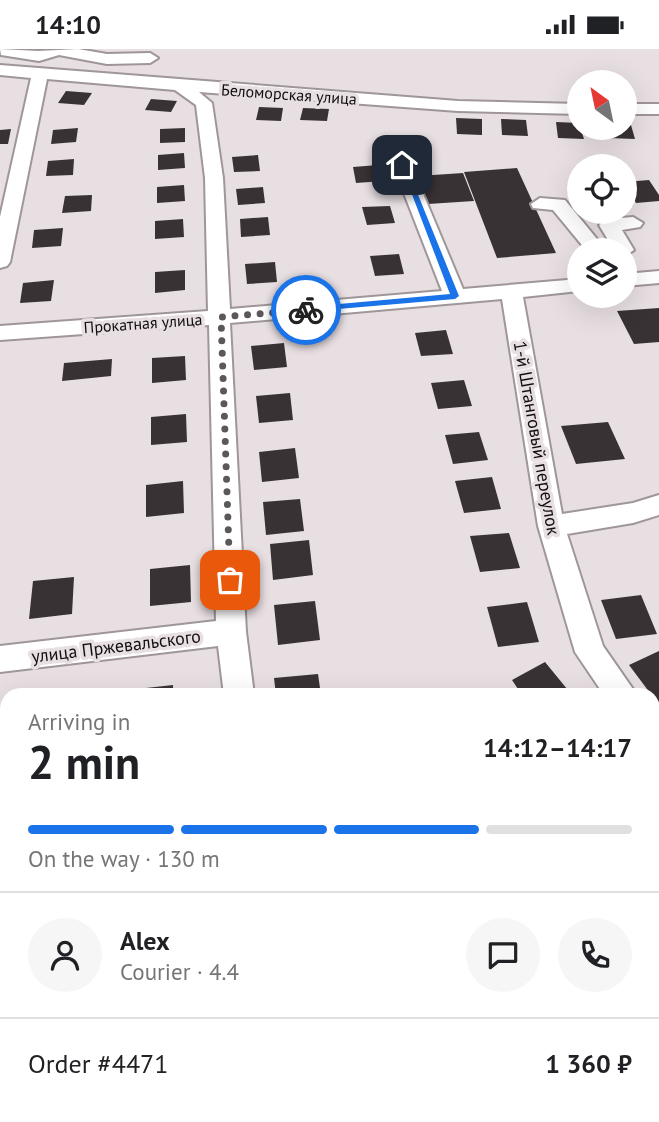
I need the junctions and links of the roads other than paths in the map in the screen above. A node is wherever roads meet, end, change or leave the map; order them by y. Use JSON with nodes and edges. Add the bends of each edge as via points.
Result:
{"nodes":[{"id":1,"x":57,"y":49,"type":"edge"},
{"id":2,"x":0,"y":51,"type":"edge"},
{"id":3,"x":151,"y":53,"type":"edge"},
{"id":4,"x":0,"y":70,"type":"edge"},
{"id":5,"x":40,"y":73,"type":"junction"},
{"id":6,"x":151,"y":82,"type":"junction"},
{"id":7,"x":179,"y":86,"type":"junction"},
{"id":8,"x":567,"y":109,"type":"edge"},
{"id":9,"x":637,"y":109,"type":"edge"},
{"id":10,"x":659,"y":109,"type":"edge"},
{"id":11,"x":402,"y":165,"type":"dead end"},
{"id":12,"x":540,"y":204,"type":"dead end"},
{"id":13,"x":621,"y":224,"type":"edge"},
{"id":14,"x":586,"y":238,"type":"edge"},
{"id":15,"x":616,"y":238,"type":"edge"},
{"id":16,"x":0,"y":262,"type":"edge"},
{"id":17,"x":567,"y":286,"type":"edge"},
{"id":18,"x":511,"y":291,"type":"junction"},
{"id":19,"x":455,"y":296,"type":"junction"},
{"id":20,"x":221,"y":317,"type":"junction"},
{"id":21,"x":0,"y":334,"type":"edge"},
{"id":22,"x":659,"y":505,"type":"edge"},
{"id":23,"x":551,"y":526,"type":"junction"},
{"id":24,"x":231,"y":632,"type":"junction"},
{"id":25,"x":0,"y":659,"type":"edge"},
{"id":26,"x":238,"y":688,"type":"edge"},
{"id":27,"x":617,"y":688,"type":"edge"}],
"edges":[{"from":1,"to":2,"type":"street","via":[[39,56]]},
{"from":1,"to":3,"type":"street","via":[[107,58]]},
{"from":3,"to":6,"type":"street"},
{"from":4,"to":5,"type":"street","name":"Беломорская улица"},
{"from":5,"to":6,"type":"street","name":"Беломорская улица"},
{"from":5,"to":16,"type":"street"},
{"from":6,"to":7,"type":"street","name":"Беломорская улица"},
{"from":7,"to":8,"type":"street","name":"Беломорская улица","via":[[458,106]]},
{"from":7,"to":20,"type":"street","via":[[204,103],[214,178]]},
{"from":9,"to":10,"type":"street"},
{"from":11,"to":19,"type":"street"},
{"from":12,"to":14,"type":"street","via":[[558,204]]},
{"from":13,"to":15,"type":"street","via":[[609,225]]},
{"from":17,"to":18,"type":"street","name":"Прокатная улица"},
{"from":18,"to":19,"type":"street","name":"Прокатная улица"},
{"from":18,"to":23,"type":"street","name":"1-й Штанговый переулок"},
{"from":19,"to":20,"type":"street","name":"Прокатная улица"},
{"from":20,"to":21,"type":"street","name":"Прокатная улица"},
{"from":20,"to":24,"type":"street"},
{"from":22,"to":23,"type":"street"},
{"from":23,"to":27,"type":"street","name":"1-й Штанговый переулок","via":[[590,652]]},
{"from":24,"to":25,"type":"street","name":"улица Пржевальского"},
{"from":24,"to":26,"type":"street"}]}
